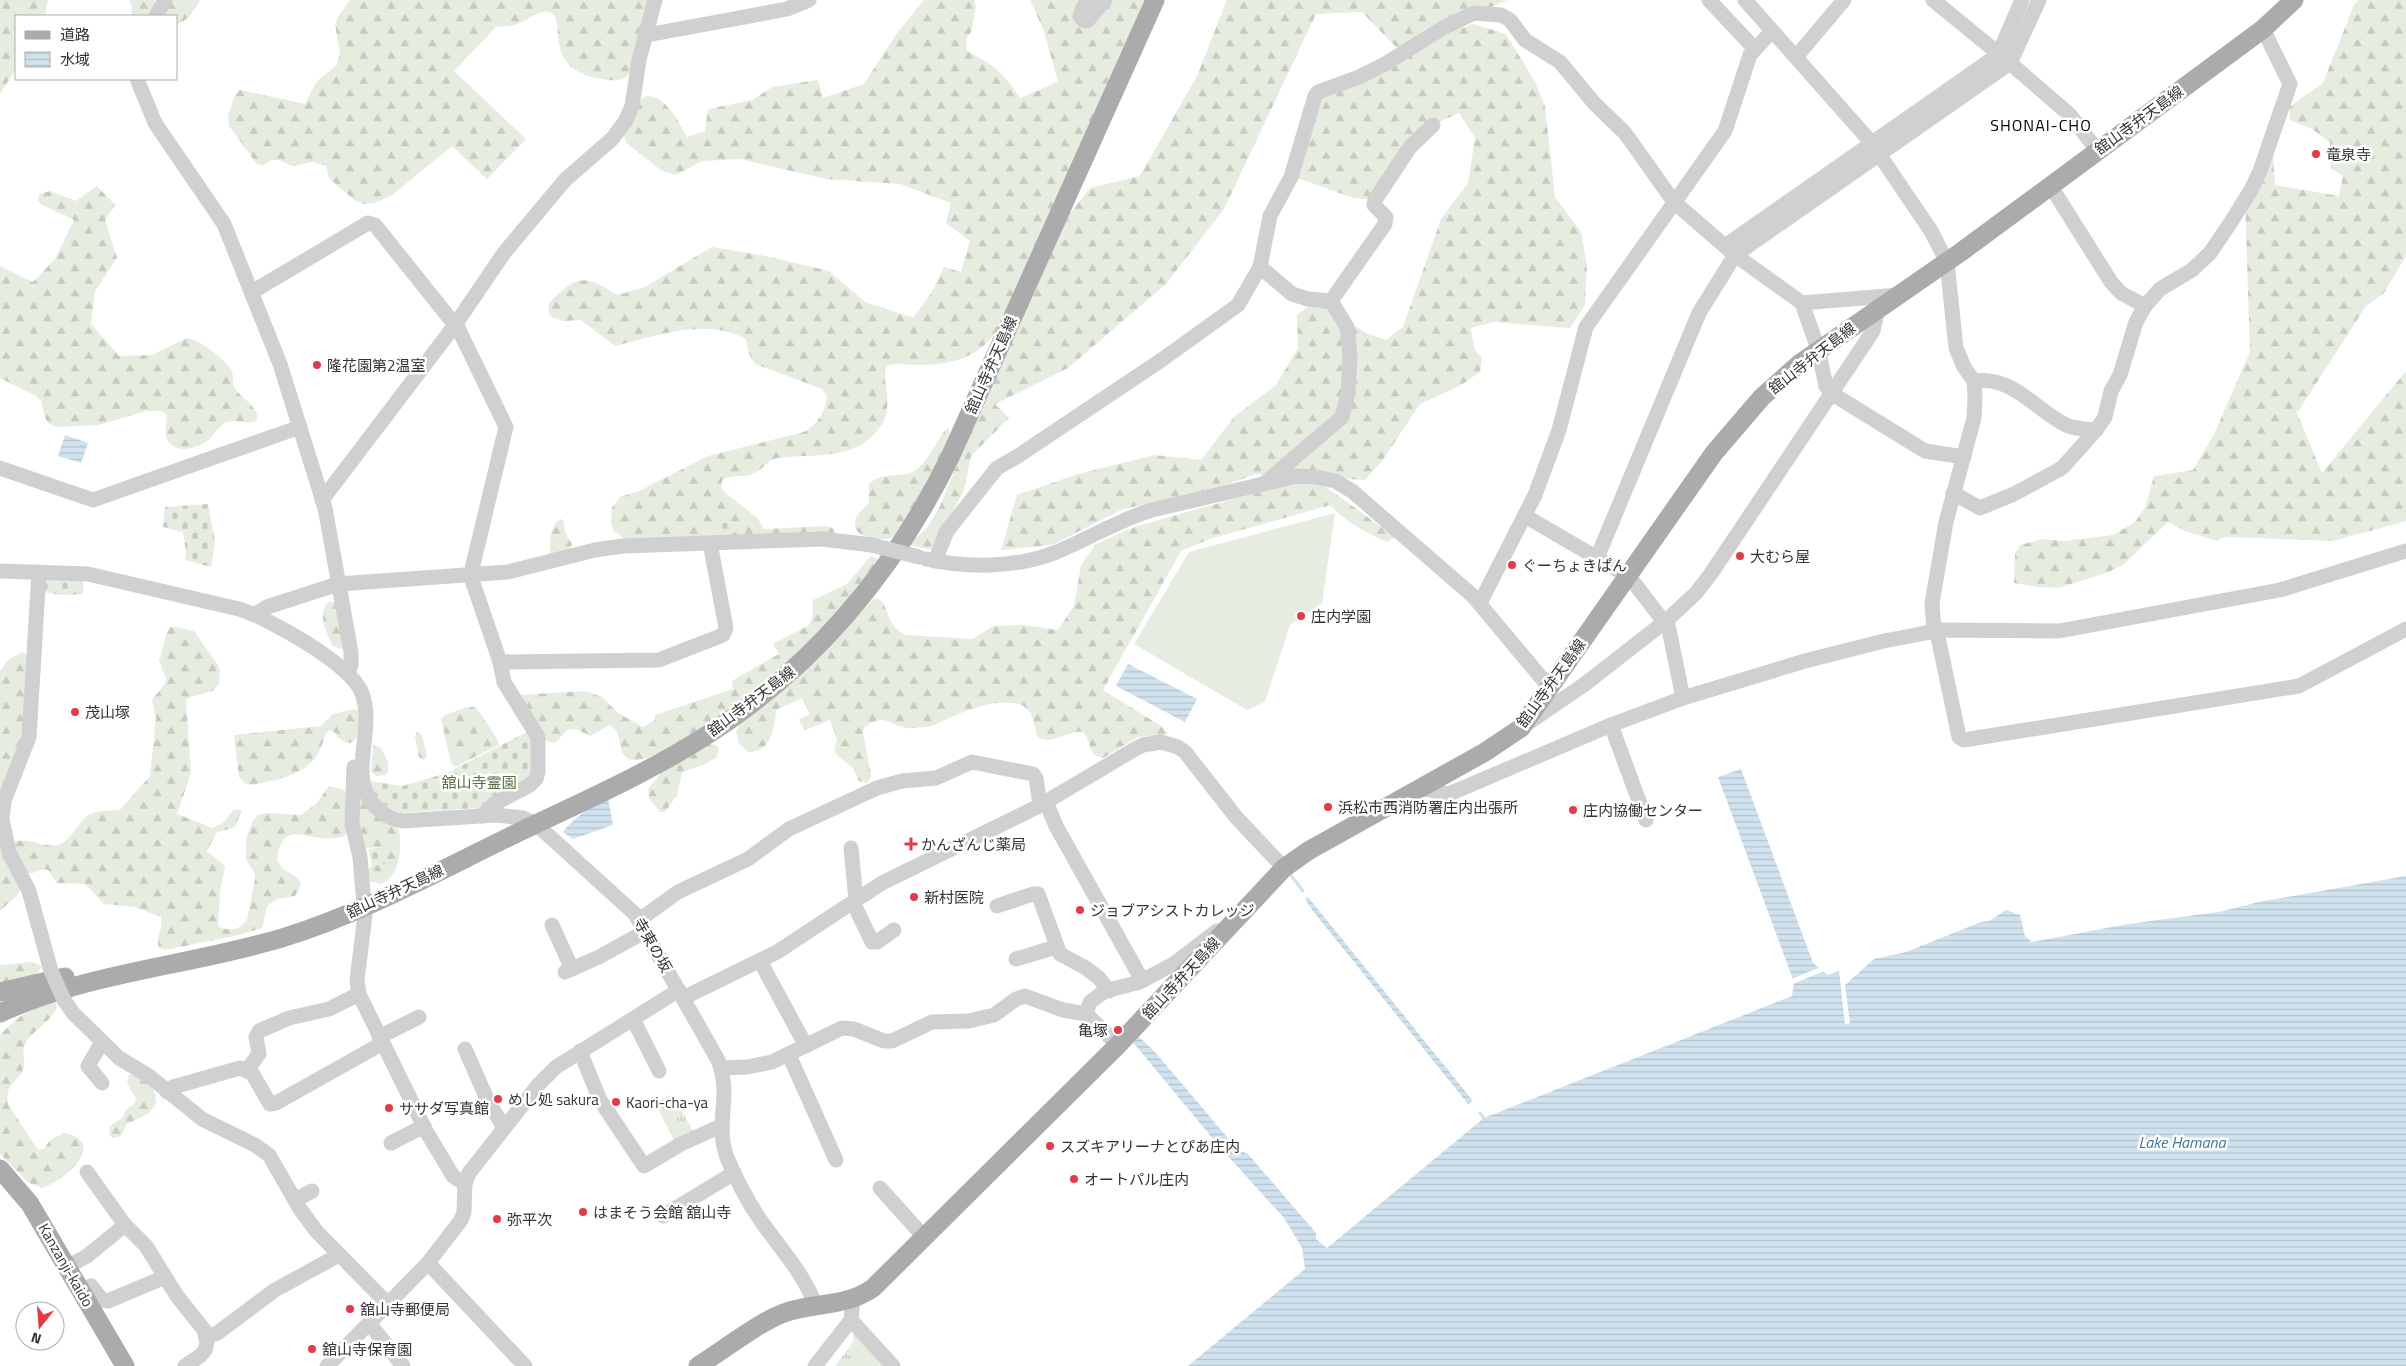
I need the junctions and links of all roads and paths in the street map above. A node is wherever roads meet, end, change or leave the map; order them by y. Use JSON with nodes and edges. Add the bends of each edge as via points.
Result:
{"nodes":[{"id":1,"x":165,"y":0,"type":"edge"},
{"id":2,"x":655,"y":0,"type":"edge"},
{"id":3,"x":809,"y":0,"type":"edge"},
{"id":4,"x":1087,"y":0,"type":"edge"},
{"id":5,"x":1105,"y":0,"type":"edge"},
{"id":6,"x":1155,"y":0,"type":"edge"},
{"id":7,"x":1709,"y":0,"type":"edge"},
{"id":8,"x":1745,"y":0,"type":"edge"},
{"id":9,"x":1844,"y":0,"type":"edge"},
{"id":10,"x":1932,"y":0,"type":"edge"},
{"id":11,"x":2022,"y":0,"type":"edge"},
{"id":12,"x":2039,"y":0,"type":"edge"},
{"id":13,"x":2294,"y":0,"type":"edge"},
{"id":14,"x":157,"y":15,"type":"edge"},
{"id":15,"x":2263,"y":29,"type":"junction"},
{"id":16,"x":1772,"y":31,"type":"junction"},
{"id":17,"x":647,"y":35,"type":"junction"},
{"id":18,"x":1755,"y":49,"type":"junction"},
{"id":19,"x":1796,"y":57,"type":"junction"},
{"id":20,"x":2004,"y":59,"type":"junction"},
{"id":21,"x":137,"y":80,"type":"edge"},
{"id":22,"x":1433,"y":125,"type":"dead end"},
{"id":23,"x":1876,"y":148,"type":"junction"},
{"id":24,"x":2097,"y":150,"type":"junction"},
{"id":25,"x":2050,"y":185,"type":"junction"},
{"id":26,"x":1674,"y":202,"type":"junction"},
{"id":27,"x":1730,"y":250,"type":"junction"},
{"id":28,"x":1947,"y":262,"type":"junction"},
{"id":29,"x":1260,"y":267,"type":"junction"},
{"id":30,"x":252,"y":292,"type":"junction"},
{"id":31,"x":1899,"y":295,"type":"junction"},
{"id":32,"x":1331,"y":301,"type":"junction"},
{"id":33,"x":1802,"y":303,"type":"junction"},
{"id":34,"x":2145,"y":306,"type":"junction"},
{"id":35,"x":1878,"y":308,"type":"junction"},
{"id":36,"x":456,"y":325,"type":"junction"},
{"id":37,"x":1818,"y":349,"type":"junction"},
{"id":38,"x":1974,"y":381,"type":"junction"},
{"id":39,"x":1831,"y":393,"type":"junction"},
{"id":40,"x":300,"y":427,"type":"junction"},
{"id":41,"x":2096,"y":430,"type":"junction"},
{"id":42,"x":1964,"y":457,"type":"junction"},
{"id":43,"x":0,"y":468,"type":"edge"},
{"id":44,"x":1263,"y":484,"type":"junction"},
{"id":45,"x":1954,"y":494,"type":"junction"},
{"id":46,"x":322,"y":500,"type":"junction"},
{"id":47,"x":1525,"y":516,"type":"junction"},
{"id":48,"x":710,"y":543,"type":"junction"},
{"id":49,"x":2406,"y":551,"type":"edge"},
{"id":50,"x":1597,"y":558,"type":"junction"},
{"id":51,"x":935,"y":561,"type":"junction"},
{"id":52,"x":0,"y":571,"type":"edge"},
{"id":53,"x":39,"y":572,"type":"junction"},
{"id":54,"x":472,"y":575,"type":"junction"},
{"id":55,"x":1628,"y":575,"type":"junction"},
{"id":56,"x":338,"y":584,"type":"junction"},
{"id":57,"x":1480,"y":603,"type":"junction"},
{"id":58,"x":255,"y":614,"type":"junction"},
{"id":59,"x":1666,"y":621,"type":"junction"},
{"id":60,"x":2406,"y":629,"type":"edge"},
{"id":61,"x":1934,"y":630,"type":"junction"},
{"id":62,"x":500,"y":662,"type":"junction"},
{"id":63,"x":348,"y":672,"type":"junction"},
{"id":64,"x":1549,"y":688,"type":"junction"},
{"id":65,"x":1683,"y":698,"type":"junction"},
{"id":66,"x":1611,"y":725,"type":"junction"},
{"id":67,"x":1521,"y":728,"type":"junction"},
{"id":68,"x":364,"y":742,"type":"junction"},
{"id":69,"x":1420,"y":788,"type":"junction"},
{"id":70,"x":1043,"y":804,"type":"junction"},
{"id":71,"x":482,"y":816,"type":"junction"},
{"id":72,"x":1646,"y":820,"type":"dead end"},
{"id":73,"x":536,"y":824,"type":"junction"},
{"id":74,"x":851,"y":848,"type":"dead end"},
{"id":75,"x":1284,"y":868,"type":"junction"},
{"id":76,"x":855,"y":901,"type":"junction"},
{"id":77,"x":365,"y":906,"type":"junction"},
{"id":78,"x":997,"y":906,"type":"dead end"},
{"id":79,"x":552,"y":924,"type":"dead end"},
{"id":80,"x":643,"y":925,"type":"junction"},
{"id":81,"x":894,"y":930,"type":"dead end"},
{"id":82,"x":1056,"y":947,"type":"junction"},
{"id":83,"x":1192,"y":957,"type":"junction"},
{"id":84,"x":1016,"y":959,"type":"dead end"},
{"id":85,"x":760,"y":961,"type":"junction"},
{"id":86,"x":161,"y":966,"type":"junction"},
{"id":87,"x":1142,"y":980,"type":"junction"},
{"id":88,"x":1109,"y":990,"type":"junction"},
{"id":89,"x":0,"y":992,"type":"edge"},
{"id":90,"x":359,"y":994,"type":"junction"},
{"id":91,"x":681,"y":994,"type":"junction"},
{"id":92,"x":57,"y":996,"type":"junction"},
{"id":93,"x":0,"y":1013,"type":"edge"},
{"id":94,"x":1086,"y":1014,"type":"junction"},
{"id":95,"x":420,"y":1017,"type":"dead end"},
{"id":96,"x":633,"y":1018,"type":"junction"},
{"id":97,"x":0,"y":1027,"type":"edge"},
{"id":98,"x":381,"y":1040,"type":"junction"},
{"id":99,"x":102,"y":1042,"type":"junction"},
{"id":100,"x":1118,"y":1045,"type":"junction"},
{"id":101,"x":806,"y":1046,"type":"junction"},
{"id":102,"x":465,"y":1049,"type":"dead end"},
{"id":103,"x":580,"y":1051,"type":"junction"},
{"id":104,"x":788,"y":1055,"type":"junction"},
{"id":105,"x":721,"y":1068,"type":"junction"},
{"id":106,"x":247,"y":1070,"type":"junction"},
{"id":107,"x":659,"y":1071,"type":"dead end"},
{"id":108,"x":102,"y":1083,"type":"dead end"},
{"id":109,"x":167,"y":1092,"type":"junction"},
{"id":110,"x":424,"y":1126,"type":"junction"},
{"id":111,"x":721,"y":1126,"type":"junction"},
{"id":112,"x":504,"y":1128,"type":"junction"},
{"id":113,"x":391,"y":1143,"type":"dead end"},
{"id":114,"x":836,"y":1160,"type":"dead end"},
{"id":115,"x":0,"y":1169,"type":"edge"},
{"id":116,"x":87,"y":1172,"type":"dead end"},
{"id":117,"x":734,"y":1173,"type":"junction"},
{"id":118,"x":465,"y":1184,"type":"junction"},
{"id":119,"x":880,"y":1188,"type":"dead end"},
{"id":120,"x":312,"y":1191,"type":"dead end"},
{"id":121,"x":295,"y":1200,"type":"junction"},
{"id":122,"x":663,"y":1216,"type":"dead end"},
{"id":123,"x":125,"y":1225,"type":"junction"},
{"id":124,"x":924,"y":1238,"type":"junction"},
{"id":125,"x":340,"y":1254,"type":"junction"},
{"id":126,"x":428,"y":1263,"type":"junction"},
{"id":127,"x":67,"y":1267,"type":"junction"},
{"id":128,"x":165,"y":1277,"type":"junction"},
{"id":129,"x":81,"y":1291,"type":"junction"},
{"id":130,"x":854,"y":1298,"type":"junction"},
{"id":131,"x":388,"y":1304,"type":"junction"},
{"id":132,"x":816,"y":1307,"type":"junction"},
{"id":133,"x":851,"y":1320,"type":"junction"},
{"id":134,"x":369,"y":1323,"type":"junction"},
{"id":135,"x":206,"y":1336,"type":"junction"},
{"id":136,"x":823,"y":1362,"type":"edge"},
{"id":137,"x":125,"y":1366,"type":"edge"},
{"id":138,"x":185,"y":1366,"type":"edge"},
{"id":139,"x":327,"y":1366,"type":"edge"},
{"id":140,"x":403,"y":1366,"type":"edge"},
{"id":141,"x":525,"y":1366,"type":"edge"},
{"id":142,"x":698,"y":1366,"type":"edge"},
{"id":143,"x":893,"y":1366,"type":"edge"}],
"edges":[{"from":1,"to":14,"type":"street"},
{"from":2,"to":17,"type":"street"},
{"from":3,"to":17,"type":"street","via":[[787,9]]},
{"from":4,"to":5,"type":"street","via":[[1080,16],[1087,21]]},
{"from":6,"to":73,"type":"main road","name":"舘山寺弁天島線","via":[[944,469],[917,520],[876,580],[811,653],[729,721],[653,767]]},
{"from":7,"to":18,"type":"street"},
{"from":8,"to":16,"type":"street"},
{"from":9,"to":19,"type":"street"},
{"from":10,"to":20,"type":"street"},
{"from":11,"to":20,"type":"street"},
{"from":12,"to":20,"type":"street"},
{"from":13,"to":15,"type":"main road","name":"舘山寺弁天島線"},
{"from":15,"to":24,"type":"main road","name":"舘山寺弁天島線"},
{"from":15,"to":34,"type":"street","via":[[2290,84],[2260,170],[2251,190],[2210,253],[2192,270],[2160,289]]},
{"from":16,"to":18,"type":"street"},
{"from":16,"to":19,"type":"street"},
{"from":17,"to":36,"type":"street","via":[[626,120],[613,138],[550,198],[496,265]]},
{"from":18,"to":26,"type":"street","via":[[1750,55],[1725,131]]},
{"from":19,"to":23,"type":"street"},
{"from":20,"to":23,"type":"street"},
{"from":20,"to":24,"type":"street","via":[[2070,115]]},
{"from":21,"to":30,"type":"street","via":[[155,122],[224,224]]},
{"from":22,"to":32,"type":"street","via":[[1410,147],[1375,200],[1374,205],[1386,217],[1385,224]]},
{"from":23,"to":27,"type":"street"},
{"from":23,"to":28,"type":"street","via":[[1931,231]]},
{"from":24,"to":25,"type":"main road","name":"舘山寺弁天島線"},
{"from":25,"to":28,"type":"main road","name":"舘山寺弁天島線"},
{"from":25,"to":34,"type":"street","via":[[2111,282],[2121,294]]},
{"from":26,"to":27,"type":"street"},
{"from":26,"to":29,"type":"street","via":[[1625,133],[1560,62],[1525,40],[1510,20],[1501,15],[1474,13],[1385,64],[1318,92],[1291,178],[1270,216]]},
{"from":26,"to":47,"type":"street","via":[[1586,327],[1558,430]]},
{"from":27,"to":33,"type":"street"},
{"from":27,"to":50,"type":"street","via":[[1699,313]]},
{"from":28,"to":31,"type":"main road","name":"舘山寺弁天島線"},
{"from":28,"to":38,"type":"street","via":[[1956,348]]},
{"from":29,"to":32,"type":"street","via":[[1292,294]]},
{"from":29,"to":51,"type":"street","via":[[1238,305],[1228,313],[997,468],[947,531]]},
{"from":30,"to":36,"type":"street","via":[[368,223],[375,225]]},
{"from":30,"to":40,"type":"street"},
{"from":31,"to":33,"type":"street"},
{"from":31,"to":35,"type":"main road","name":"舘山寺弁天島線"},
{"from":32,"to":44,"type":"street","via":[[1347,327],[1350,357],[1348,393],[1342,417]]},
{"from":33,"to":37,"type":"street"},
{"from":34,"to":41,"type":"street","via":[[2111,391],[2106,417]]},
{"from":35,"to":37,"type":"main road","name":"舘山寺弁天島線"},
{"from":35,"to":39,"type":"street","via":[[1873,331]]},
{"from":36,"to":46,"type":"street"},
{"from":36,"to":54,"type":"street","via":[[506,427]]},
{"from":37,"to":39,"type":"street","via":[[1826,386]]},
{"from":37,"to":55,"type":"main road","name":"舘山寺弁天島線","via":[[1768,391],[1729,433]]},
{"from":38,"to":41,"type":"street","via":[[2002,384],[2026,395],[2067,426]]},
{"from":38,"to":42,"type":"street","via":[[1974,418]]},
{"from":39,"to":42,"type":"street","via":[[1925,451]]},
{"from":39,"to":59,"type":"street","via":[[1704,584]]},
{"from":40,"to":43,"type":"street","via":[[93,500]]},
{"from":40,"to":46,"type":"street"},
{"from":41,"to":45,"type":"street","via":[[2062,468],[2014,494],[1980,508]]},
{"from":42,"to":45,"type":"street"},
{"from":44,"to":51,"type":"street","via":[[1140,513],[1037,559],[1000,564]]},
{"from":44,"to":57,"type":"street","via":[[1306,476],[1326,478],[1344,486]]},
{"from":45,"to":61,"type":"street","via":[[1932,603]]},
{"from":46,"to":56,"type":"street"},
{"from":47,"to":50,"type":"street"},
{"from":47,"to":57,"type":"street"},
{"from":48,"to":51,"type":"street","bridge":true,"via":[[822,539],[872,545]]},
{"from":48,"to":54,"type":"street","via":[[609,547],[528,568]]},
{"from":48,"to":62,"type":"street","via":[[726,628],[723,635],[659,660]]},
{"from":49,"to":61,"type":"street","via":[[2280,590],[2060,631]]},
{"from":50,"to":55,"type":"street"},
{"from":52,"to":53,"type":"street"},
{"from":53,"to":58,"type":"street","via":[[99,576]]},
{"from":53,"to":92,"type":"street","bridge":true,"via":[[29,737],[4,801],[2,819],[9,852],[29,891]]},
{"from":54,"to":56,"type":"street"},
{"from":54,"to":62,"type":"street"},
{"from":55,"to":59,"type":"street"},
{"from":55,"to":64,"type":"main road","name":"舘山寺弁天島線"},
{"from":56,"to":58,"type":"street","via":[[267,606]]},
{"from":56,"to":63,"type":"street","via":[[351,652]]},
{"from":57,"to":64,"type":"street"},
{"from":58,"to":63,"type":"street"},
{"from":59,"to":65,"type":"street"},
{"from":59,"to":67,"type":"street","via":[[1585,684]]},
{"from":60,"to":61,"type":"street","via":[[2299,686],[1964,740],[1959,737]]},
{"from":61,"to":65,"type":"street","via":[[1805,661]]},
{"from":62,"to":71,"type":"street","via":[[504,682],[538,737],[538,772],[530,785],[494,804]]},
{"from":63,"to":68,"type":"street","via":[[366,705]]},
{"from":64,"to":67,"type":"main road","name":"舘山寺弁天島線"},
{"from":65,"to":66,"type":"street"},
{"from":66,"to":69,"type":"street","via":[[1449,794]]},
{"from":66,"to":72,"type":"street"},
{"from":67,"to":69,"type":"main road","name":"舘山寺弁天島線","via":[[1496,746]]},
{"from":68,"to":71,"type":"street","via":[[364,790],[371,802],[387,816],[406,820]]},
{"from":68,"to":77,"type":"street","via":[[355,749],[352,824],[360,857]]},
{"from":69,"to":75,"type":"main road","name":"舘山寺弁天島線"},
{"from":70,"to":75,"type":"street","via":[[1143,745],[1152,742],[1169,744],[1185,752],[1236,817]]},
{"from":70,"to":76,"type":"street","via":[[889,880]]},
{"from":70,"to":80,"type":"street","via":[[1033,774],[977,762],[967,763],[936,778],[885,785],[789,829],[748,859],[678,892]]},
{"from":70,"to":87,"type":"street"},
{"from":71,"to":73,"type":"street","via":[[514,817]]},
{"from":73,"to":77,"type":"main road","name":"舘山寺弁天島線"},
{"from":73,"to":80,"type":"street","name":"寺東の坂","via":[[624,902]]},
{"from":74,"to":76,"type":"street"},
{"from":75,"to":83,"type":"main road","name":"舘山寺弁天島線","via":[[1232,924]]},
{"from":76,"to":81,"type":"street","via":[[872,942],[878,942]]},
{"from":76,"to":85,"type":"street"},
{"from":77,"to":86,"type":"main road","name":"舘山寺弁天島線","via":[[279,939]]},
{"from":77,"to":90,"type":"street"},
{"from":78,"to":82,"type":"street","via":[[1038,894]]},
{"from":79,"to":80,"type":"street","via":[[569,971]]},
{"from":80,"to":91,"type":"street","name":"寺東の坂"},
{"from":82,"to":84,"type":"street"},
{"from":82,"to":88,"type":"street","via":[[1063,957],[1086,968]]},
{"from":83,"to":87,"type":"street"},
{"from":83,"to":100,"type":"main road","name":"舘山寺弁天島線"},
{"from":85,"to":91,"type":"street"},
{"from":85,"to":101,"type":"street"},
{"from":86,"to":89,"type":"main road","via":[[90,972]]},
{"from":86,"to":92,"type":"main road","name":"舘山寺弁天島線"},
{"from":87,"to":88,"type":"street"},
{"from":88,"to":94,"type":"street","via":[[1090,1002]]},
{"from":90,"to":98,"type":"street"},
{"from":90,"to":106,"type":"street","via":[[329,1009],[289,1018],[259,1031],[256,1037],[259,1054]]},
{"from":91,"to":96,"type":"street"},
{"from":91,"to":105,"type":"street","name":"寺東の坂"},
{"from":92,"to":93,"type":"main road","name":"舘山寺弁天島線"},
{"from":92,"to":97,"type":"main road","via":[[15,1014]]},
{"from":92,"to":99,"type":"street"},
{"from":94,"to":100,"type":"street"},
{"from":94,"to":101,"type":"street","via":[[1063,1010],[1025,996],[994,1016],[932,1022],[892,1041],[884,1042],[854,1029],[842,1028]]},
{"from":95,"to":98,"type":"street"},
{"from":96,"to":103,"type":"street"},
{"from":96,"to":107,"type":"street"},
{"from":98,"to":106,"type":"street","via":[[276,1103],[270,1104]]},
{"from":98,"to":110,"type":"street"},
{"from":99,"to":108,"type":"street","via":[[88,1066]]},
{"from":99,"to":109,"type":"street"},
{"from":100,"to":124,"type":"main road","name":"舘山寺弁天島線"},
{"from":101,"to":104,"type":"street"},
{"from":102,"to":112,"type":"street"},
{"from":103,"to":111,"type":"street","via":[[600,1100],[644,1166]]},
{"from":103,"to":112,"type":"street","via":[[550,1072]]},
{"from":104,"to":105,"type":"street","via":[[760,1065]]},
{"from":104,"to":114,"type":"street"},
{"from":105,"to":111,"type":"street","name":"寺東の坂","via":[[726,1093]]},
{"from":106,"to":109,"type":"street","via":[[234,1068]]},
{"from":109,"to":121,"type":"street","via":[[202,1120],[263,1149]]},
{"from":110,"to":113,"type":"street"},
{"from":110,"to":118,"type":"street","via":[[453,1176]]},
{"from":111,"to":117,"type":"street","name":"寺東の坂","via":[[722,1144]]},
{"from":112,"to":118,"type":"street","via":[[472,1168]]},
{"from":115,"to":127,"type":"main road","name":"Kanzanji-kaido","via":[[30,1204]]},
{"from":116,"to":123,"type":"street"},
{"from":117,"to":122,"type":"street"},
{"from":117,"to":132,"type":"street","name":"寺東の坂"},
{"from":118,"to":126,"type":"street","via":[[463,1216]]},
{"from":119,"to":124,"type":"street"},
{"from":120,"to":121,"type":"street"},
{"from":121,"to":125,"type":"street","via":[[317,1232]]},
{"from":123,"to":127,"type":"street","via":[[87,1256]]},
{"from":123,"to":128,"type":"street","via":[[146,1246]]},
{"from":124,"to":130,"type":"main road","name":"舘山寺弁天島線","via":[[873,1288]]},
{"from":125,"to":131,"type":"street"},
{"from":125,"to":135,"type":"street","via":[[275,1290],[216,1334]]},
{"from":126,"to":131,"type":"street"},
{"from":126,"to":141,"type":"street"},
{"from":127,"to":129,"type":"main road","name":"Kanzanji-kaido"},
{"from":128,"to":129,"type":"street","via":[[108,1301],[102,1300],[91,1286]]},
{"from":128,"to":135,"type":"street"},
{"from":129,"to":137,"type":"main road","name":"Kanzanji-kaido"},
{"from":130,"to":132,"type":"main road","name":"舘山寺弁天島線"},
{"from":130,"to":133,"type":"street"},
{"from":131,"to":134,"type":"street"},
{"from":132,"to":142,"type":"main road","name":"舘山寺弁天島線","via":[[782,1314]]},
{"from":133,"to":136,"type":"street"},
{"from":133,"to":143,"type":"street"},
{"from":134,"to":139,"type":"street"},
{"from":134,"to":140,"type":"street"},
{"from":135,"to":138,"type":"street","via":[[200,1356]]}]}
